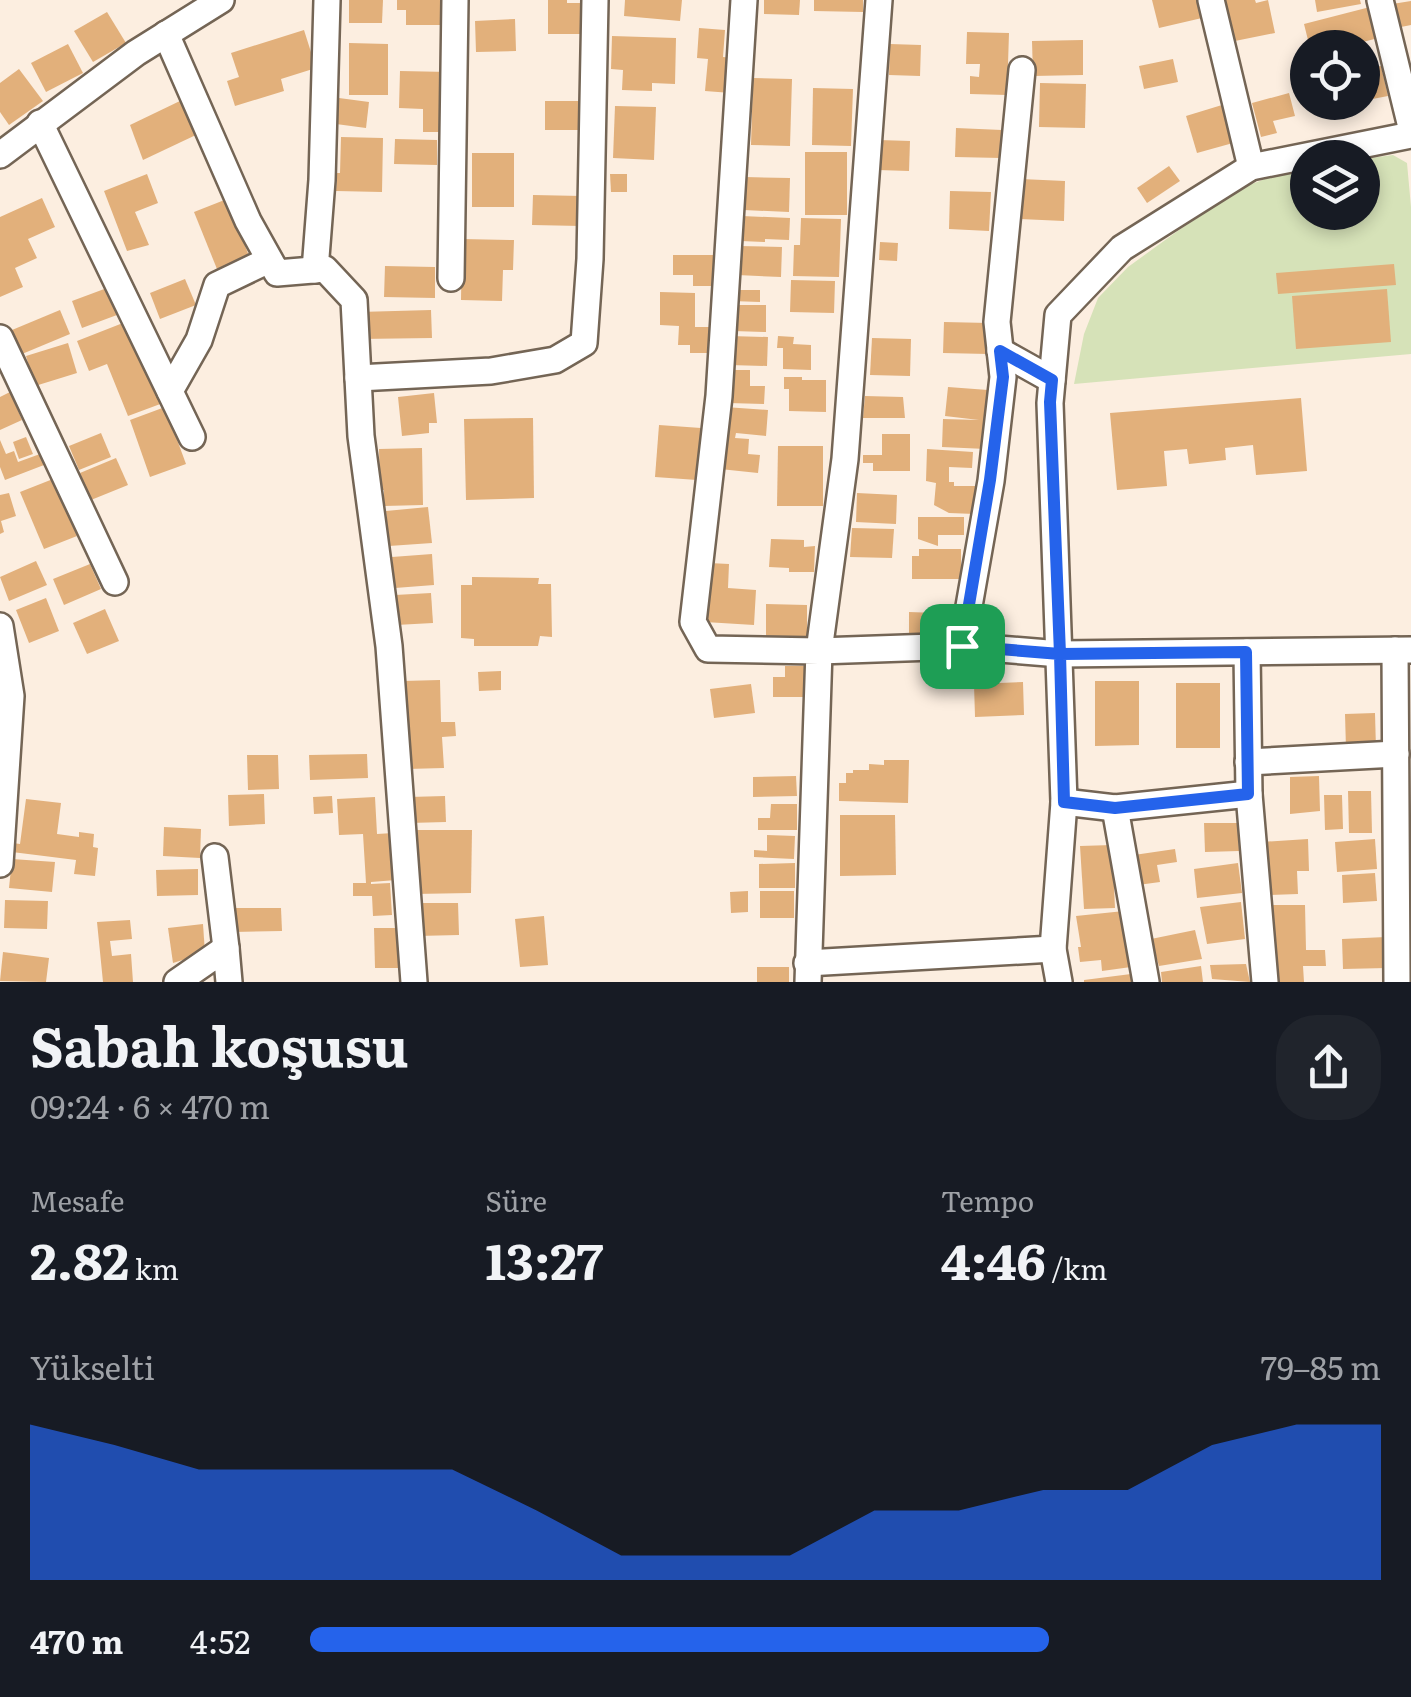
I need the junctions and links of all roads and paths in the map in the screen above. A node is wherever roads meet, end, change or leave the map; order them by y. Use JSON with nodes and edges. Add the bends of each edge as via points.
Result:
{"nodes":[{"id":1,"x":221,"y":0,"type":"edge"},
{"id":2,"x":327,"y":0,"type":"edge"},
{"id":3,"x":455,"y":0,"type":"edge"},
{"id":4,"x":595,"y":0,"type":"edge"},
{"id":5,"x":744,"y":0,"type":"edge"},
{"id":6,"x":878,"y":0,"type":"edge"},
{"id":7,"x":1211,"y":0,"type":"edge"},
{"id":8,"x":1380,"y":0,"type":"edge"},
{"id":9,"x":166,"y":34,"type":"junction"},
{"id":10,"x":1022,"y":70,"type":"dead end"},
{"id":11,"x":40,"y":123,"type":"junction"},
{"id":12,"x":1411,"y":131,"type":"edge"},
{"id":13,"x":0,"y":154,"type":"edge"},
{"id":14,"x":1251,"y":167,"type":"junction"},
{"id":15,"x":269,"y":260,"type":"junction"},
{"id":16,"x":315,"y":270,"type":"junction"},
{"id":17,"x":450,"y":278,"type":"dead end"},
{"id":18,"x":0,"y":338,"type":"edge"},
{"id":19,"x":1000,"y":351,"type":"junction"},
{"id":20,"x":358,"y":378,"type":"junction"},
{"id":21,"x":1052,"y":380,"type":"junction"},
{"id":22,"x":170,"y":391,"type":"junction"},
{"id":23,"x":192,"y":437,"type":"dead end"},
{"id":24,"x":116,"y":582,"type":"dead end"},
{"id":25,"x":0,"y":626,"type":"edge"},
{"id":26,"x":962,"y":646,"type":"junction"},
{"id":27,"x":1403,"y":650,"type":"edge"},
{"id":28,"x":819,"y":651,"type":"junction"},
{"id":29,"x":1246,"y":652,"type":"junction"},
{"id":30,"x":1060,"y":654,"type":"junction"},
{"id":31,"x":6,"y":696,"type":"edge"},
{"id":32,"x":1396,"y":754,"type":"junction"},
{"id":33,"x":1248,"y":762,"type":"junction"},
{"id":34,"x":1248,"y":794,"type":"junction"},
{"id":35,"x":1064,"y":802,"type":"junction"},
{"id":36,"x":2,"y":806,"type":"edge"},
{"id":37,"x":1115,"y":808,"type":"junction"},
{"id":38,"x":214,"y":857,"type":"dead end"},
{"id":39,"x":0,"y":864,"type":"edge"},
{"id":40,"x":226,"y":948,"type":"junction"},
{"id":41,"x":1053,"y":949,"type":"junction"},
{"id":42,"x":808,"y":972,"type":"edge"},
{"id":43,"x":177,"y":982,"type":"edge"},
{"id":44,"x":229,"y":982,"type":"edge"},
{"id":45,"x":414,"y":982,"type":"edge"},
{"id":46,"x":1059,"y":982,"type":"edge"},
{"id":47,"x":1146,"y":982,"type":"edge"},
{"id":48,"x":1264,"y":982,"type":"edge"},
{"id":49,"x":1397,"y":982,"type":"edge"}],
"edges":[{"from":1,"to":9,"type":"street"},
{"from":2,"to":16,"type":"street"},
{"from":3,"to":17,"type":"street"},
{"from":4,"to":20,"type":"street","via":[[584,342],[555,360],[491,371]]},
{"from":5,"to":28,"type":"street","via":[[719,396],[693,622],[708,648]]},
{"from":6,"to":28,"type":"street","via":[[845,459]]},
{"from":7,"to":14,"type":"street"},
{"from":8,"to":12,"type":"street"},
{"from":9,"to":11,"type":"street"},
{"from":9,"to":15,"type":"street"},
{"from":10,"to":19,"type":"street"},
{"from":11,"to":13,"type":"street"},
{"from":11,"to":22,"type":"street"},
{"from":12,"to":14,"type":"street"},
{"from":14,"to":21,"type":"street","via":[[1122,248],[1058,315]]},
{"from":15,"to":16,"type":"street","via":[[277,274]]},
{"from":15,"to":22,"type":"street","via":[[217,285],[200,340]]},
{"from":16,"to":20,"type":"street","via":[[326,269],[354,300]]},
{"from":18,"to":24,"type":"street"},
{"from":19,"to":21,"type":"street"},
{"from":19,"to":26,"type":"street","via":[[1003,377],[990,480]]},
{"from":20,"to":45,"type":"street","via":[[390,646]]},
{"from":21,"to":30,"type":"street"},
{"from":22,"to":23,"type":"street"},
{"from":25,"to":31,"type":"street"},
{"from":26,"to":28,"type":"street"},
{"from":26,"to":30,"type":"street"},
{"from":27,"to":29,"type":"street"},
{"from":27,"to":32,"type":"street"},
{"from":28,"to":42,"type":"street"},
{"from":29,"to":30,"type":"street"},
{"from":29,"to":33,"type":"street"},
{"from":30,"to":35,"type":"street"},
{"from":31,"to":36,"type":"street"},
{"from":32,"to":33,"type":"street"},
{"from":32,"to":49,"type":"street"},
{"from":33,"to":34,"type":"street"},
{"from":34,"to":37,"type":"street"},
{"from":34,"to":48,"type":"street"},
{"from":35,"to":37,"type":"street"},
{"from":35,"to":41,"type":"street"},
{"from":36,"to":39,"type":"street"},
{"from":37,"to":47,"type":"street"},
{"from":38,"to":40,"type":"street"},
{"from":40,"to":43,"type":"street"},
{"from":40,"to":44,"type":"street"},
{"from":41,"to":42,"type":"street"},
{"from":41,"to":46,"type":"street"}]}
